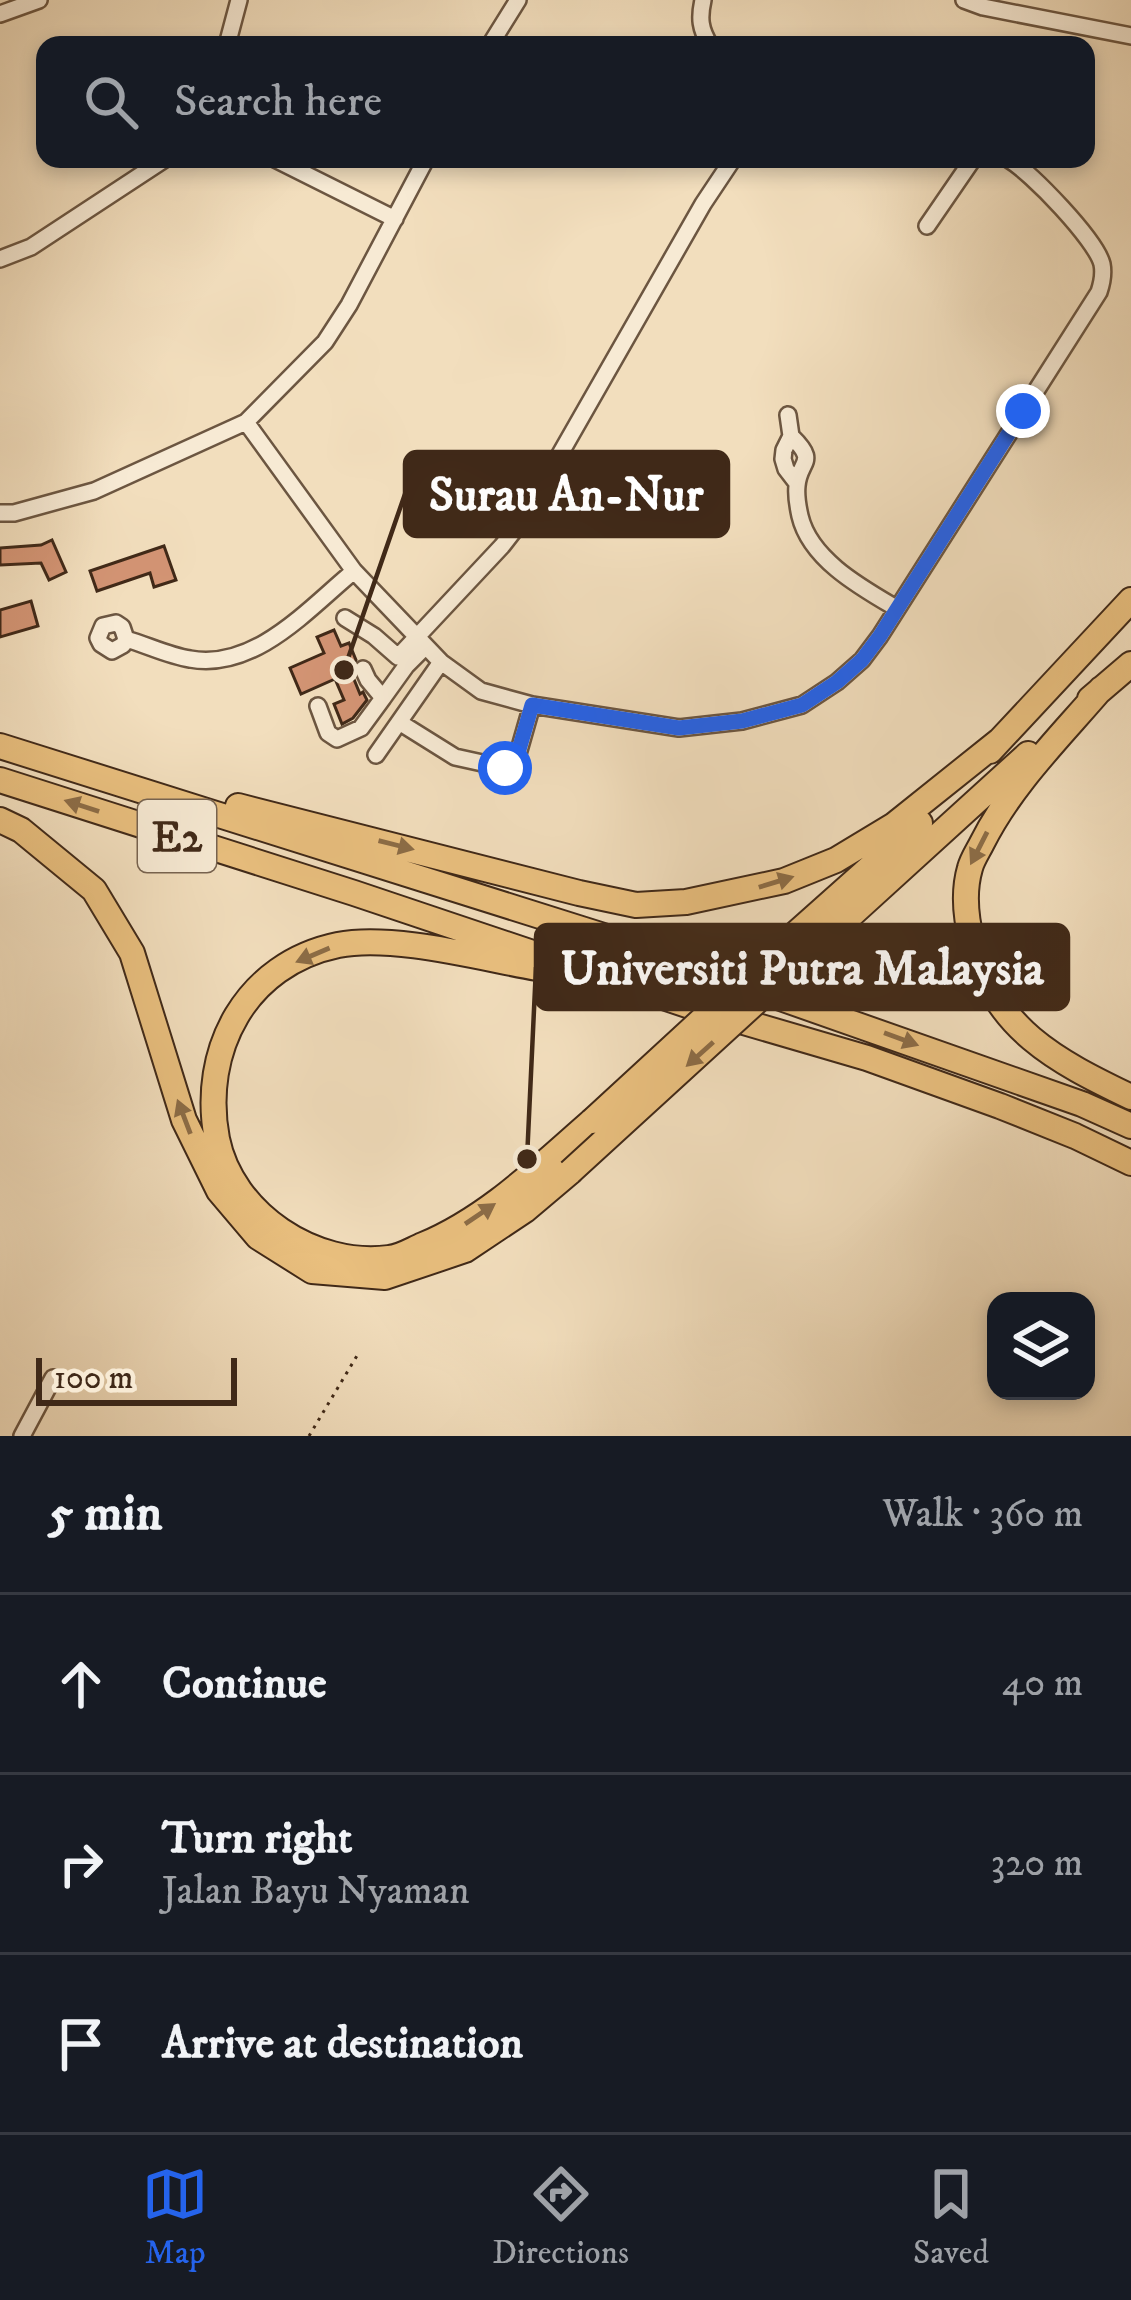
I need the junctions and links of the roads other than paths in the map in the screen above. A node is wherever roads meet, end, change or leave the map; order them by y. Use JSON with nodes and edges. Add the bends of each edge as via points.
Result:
{"nodes":[{"id":1,"x":39,"y":0,"type":"edge"},
{"id":2,"x":230,"y":0,"type":"edge"},
{"id":3,"x":239,"y":0,"type":"edge"},
{"id":4,"x":518,"y":0,"type":"edge"},
{"id":5,"x":703,"y":0,"type":"edge"},
{"id":6,"x":964,"y":0,"type":"edge"},
{"id":7,"x":0,"y":14,"type":"edge"},
{"id":8,"x":224,"y":36,"type":"edge"},
{"id":9,"x":226,"y":36,"type":"edge"},
{"id":10,"x":496,"y":36,"type":"edge"},
{"id":11,"x":705,"y":36,"type":"edge"},
{"id":12,"x":1131,"y":36,"type":"edge"},
{"id":13,"x":151,"y":168,"type":"edge"},
{"id":14,"x":293,"y":168,"type":"edge"},
{"id":15,"x":421,"y":168,"type":"edge"},
{"id":16,"x":727,"y":168,"type":"edge"},
{"id":17,"x":967,"y":168,"type":"edge"},
{"id":18,"x":1018,"y":168,"type":"edge"},
{"id":19,"x":395,"y":219,"type":"junction"},
{"id":20,"x":927,"y":226,"type":"dead end"},
{"id":21,"x":0,"y":259,"type":"edge"},
{"id":22,"x":788,"y":415,"type":"dead end"},
{"id":23,"x":246,"y":422,"type":"junction"},
{"id":24,"x":0,"y":513,"type":"edge"},
{"id":25,"x":354,"y":571,"type":"junction"},
{"id":26,"x":1131,"y":600,"type":"edge"},
{"id":27,"x":896,"y":608,"type":"junction"},
{"id":28,"x":345,"y":618,"type":"dead end"},
{"id":29,"x":126,"y":639,"type":"dead end"},
{"id":30,"x":421,"y":643,"type":"junction"},
{"id":31,"x":402,"y":662,"type":"junction"},
{"id":32,"x":441,"y":662,"type":"junction"},
{"id":33,"x":1131,"y":664,"type":"edge"},
{"id":34,"x":363,"y":669,"type":"dead end"},
{"id":35,"x":1101,"y":689,"type":"junction"},
{"id":36,"x":383,"y":698,"type":"junction"},
{"id":37,"x":532,"y":705,"type":"junction"},
{"id":38,"x":318,"y":706,"type":"dead end"},
{"id":39,"x":399,"y":722,"type":"junction"},
{"id":40,"x":999,"y":741,"type":"junction"},
{"id":41,"x":0,"y":746,"type":"edge"},
{"id":42,"x":376,"y":755,"type":"dead end"},
{"id":43,"x":37,"y":759,"type":"junction"},
{"id":44,"x":0,"y":780,"type":"edge"},
{"id":45,"x":0,"y":820,"type":"edge"},
{"id":46,"x":593,"y":974,"type":"junction"},
{"id":47,"x":1131,"y":1097,"type":"edge"},
{"id":48,"x":1131,"y":1126,"type":"edge"},
{"id":49,"x":1131,"y":1162,"type":"edge"},
{"id":50,"x":53,"y":1378,"type":"dead end"},
{"id":51,"x":22,"y":1436,"type":"edge"}],
"edges":[{"from":1,"to":7,"type":"street"},
{"from":2,"to":8,"type":"street"},
{"from":3,"to":9,"type":"street"},
{"from":4,"to":10,"type":"street"},
{"from":5,"to":11,"type":"street"},
{"from":6,"to":12,"type":"street"},
{"from":13,"to":21,"type":"street","via":[[31,248]]},
{"from":14,"to":19,"type":"street"},
{"from":15,"to":19,"type":"street"},
{"from":16,"to":30,"type":"street","via":[[524,519]]},
{"from":17,"to":20,"type":"street"},
{"from":18,"to":27,"type":"street","via":[[1092,243],[1102,262],[1100,292]]},
{"from":19,"to":23,"type":"street","via":[[325,342]]},
{"from":22,"to":27,"type":"street","via":[[791,436],[806,453],[796,482],[800,519],[824,556]]},
{"from":23,"to":24,"type":"street","via":[[94,491]]},
{"from":23,"to":25,"type":"street"},
{"from":25,"to":29,"type":"street","via":[[240,656],[190,659]]},
{"from":25,"to":30,"type":"street"},
{"from":26,"to":40,"type":"highway"},
{"from":27,"to":37,"type":"street","via":[[837,682],[802,705],[742,721],[679,728]]},
{"from":28,"to":31,"type":"street"},
{"from":30,"to":31,"type":"street"},
{"from":30,"to":32,"type":"street"},
{"from":31,"to":36,"type":"street"},
{"from":32,"to":37,"type":"street","via":[[481,691]]},
{"from":32,"to":39,"type":"street"},
{"from":33,"to":35,"type":"highway"},
{"from":34,"to":36,"type":"street"},
{"from":35,"to":45,"type":"highway","one_way":true,"bridge":true,"via":[[525,1210],[465,1250],[386,1277],[312,1271],[258,1237],[219,1191],[184,1120],[132,953],[94,890]]},
{"from":35,"to":47,"type":"highway","one_way":true,"via":[[996,815],[970,868],[965,917],[976,959],[1007,1016],[1036,1045]]},
{"from":36,"to":38,"type":"street","via":[[361,728],[337,739]]},
{"from":37,"to":39,"type":"street","via":[[516,760],[505,768],[454,757]]},
{"from":39,"to":42,"type":"street"},
{"from":43,"to":40,"type":"highway","one_way":true,"via":[[636,904],[731,894],[836,860]]},
{"from":46,"to":40,"type":"highway","one_way":true,"bridge":true,"via":[[389,942],[334,946],[289,965],[242,1004],[226,1032],[214,1085],[217,1141],[229,1172],[267,1223],[322,1252],[392,1258],[441,1238],[496,1203],[592,1121],[953,793]]},
{"from":41,"to":43,"type":"highway","number":"E2"},
{"from":43,"to":48,"type":"highway","number":"E2","one_way":true,"via":[[610,938]]},
{"from":46,"to":44,"type":"highway","number":"E2","one_way":true},
{"from":46,"to":49,"type":"highway","number":"E2","via":[[867,1058]]},
{"from":50,"to":51,"type":"street"}]}
